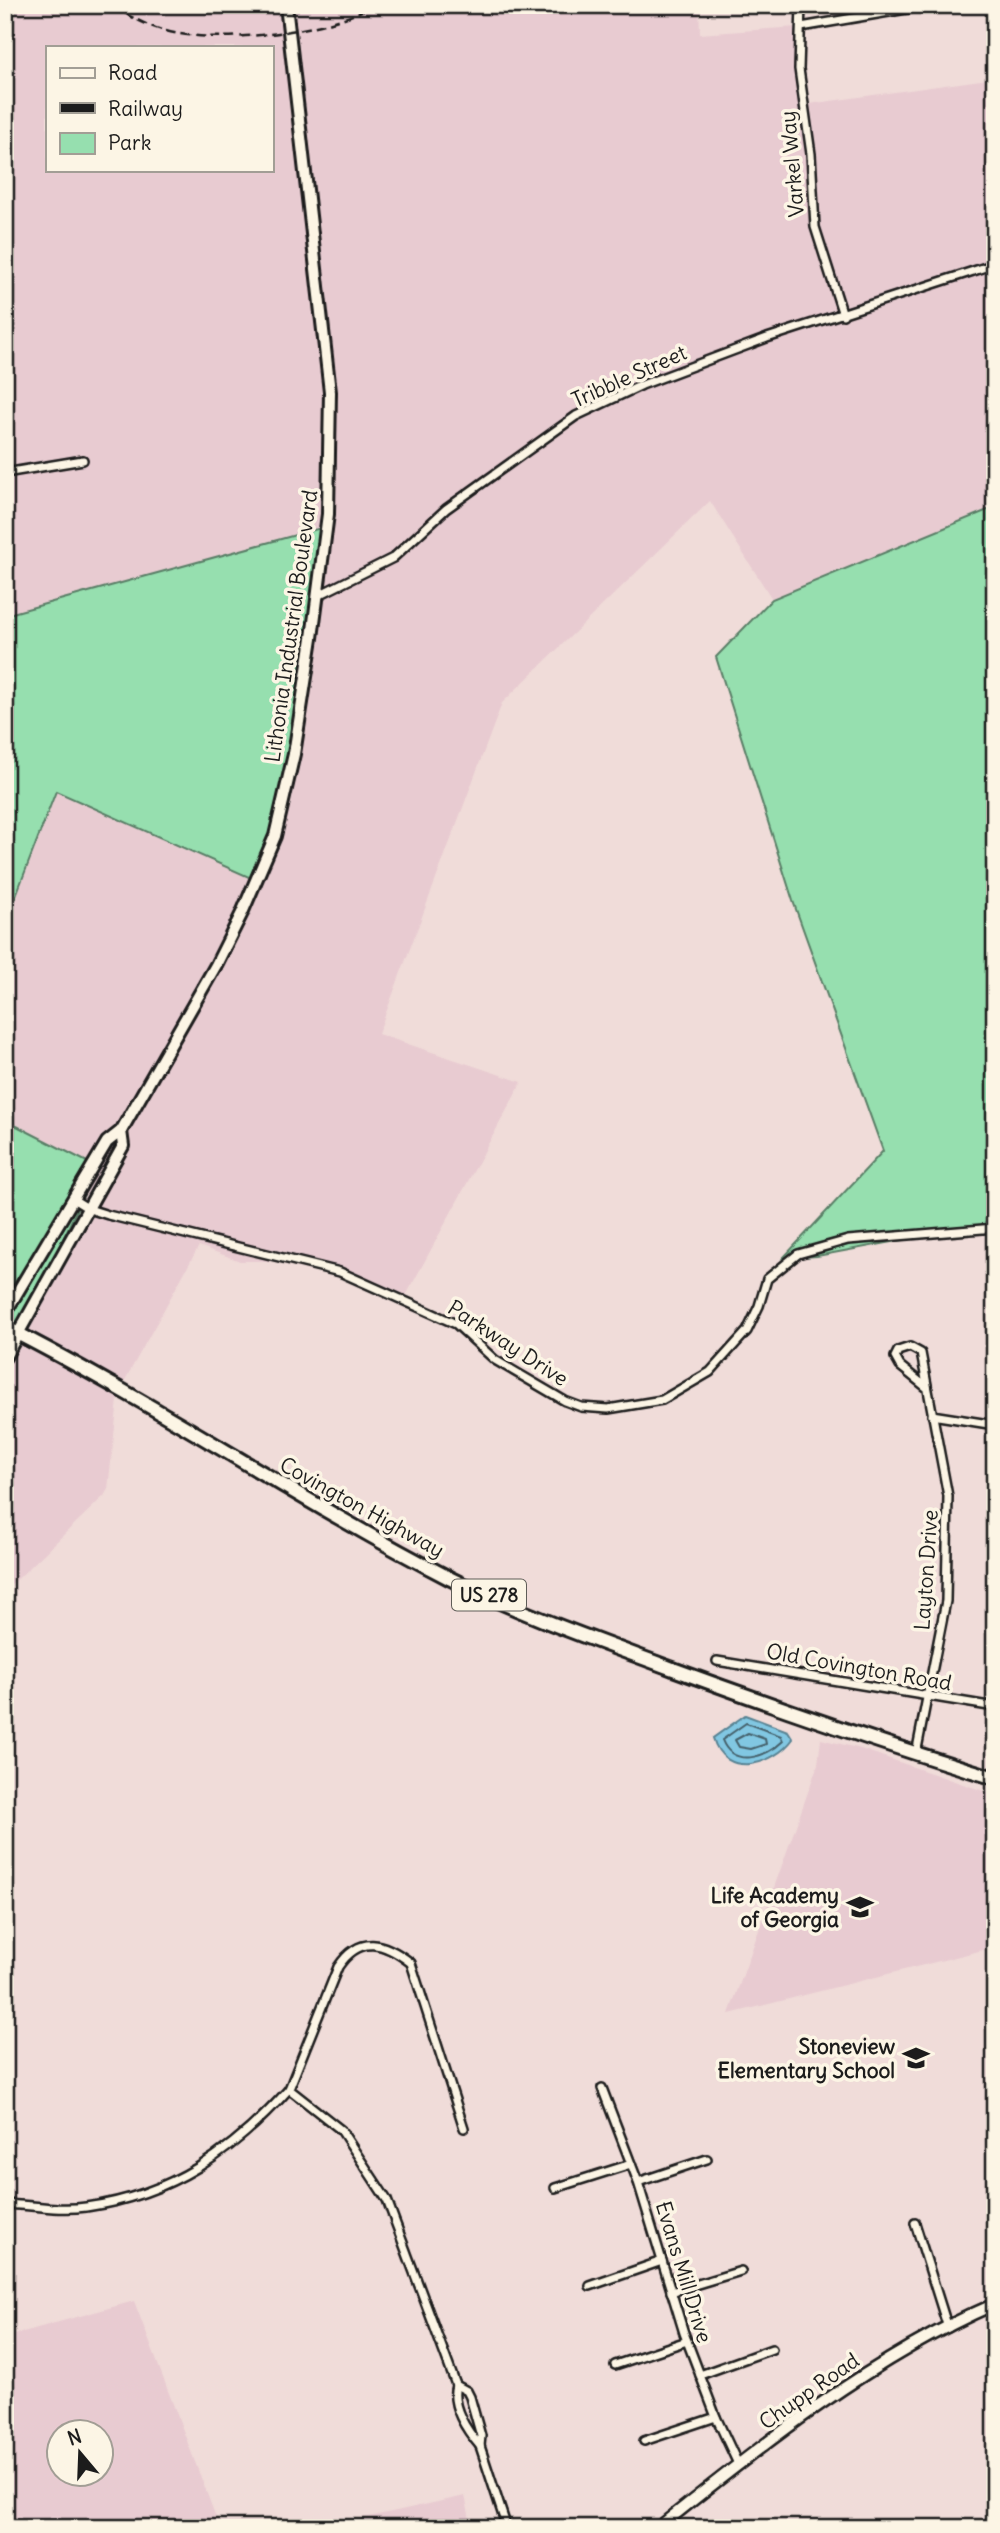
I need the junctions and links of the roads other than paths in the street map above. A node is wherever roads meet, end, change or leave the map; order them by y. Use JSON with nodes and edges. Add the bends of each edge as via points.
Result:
{"nodes":[{"id":1,"x":286,"y":5,"type":"edge"},
{"id":2,"x":801,"y":5,"type":"edge"},
{"id":3,"x":930,"y":5,"type":"edge"},
{"id":4,"x":802,"y":27,"type":"junction"},
{"id":5,"x":995,"y":264,"type":"edge"},
{"id":6,"x":843,"y":315,"type":"junction"},
{"id":7,"x":83,"y":460,"type":"dead end"},
{"id":8,"x":5,"y":473,"type":"edge"},
{"id":9,"x":317,"y":596,"type":"junction"},
{"id":10,"x":121,"y":1131,"type":"junction"},
{"id":11,"x":73,"y":1199,"type":"junction"},
{"id":12,"x":89,"y":1209,"type":"junction"},
{"id":13,"x":995,"y":1228,"type":"edge"},
{"id":14,"x":5,"y":1313,"type":"edge"},
{"id":15,"x":5,"y":1327,"type":"edge"},
{"id":16,"x":18,"y":1334,"type":"junction"},
{"id":17,"x":5,"y":1357,"type":"edge"},
{"id":18,"x":926,"y":1387,"type":"junction"},
{"id":19,"x":932,"y":1415,"type":"junction"},
{"id":20,"x":995,"y":1425,"type":"edge"},
{"id":21,"x":717,"y":1661,"type":"dead end"},
{"id":22,"x":929,"y":1698,"type":"junction"},
{"id":23,"x":995,"y":1707,"type":"edge"},
{"id":24,"x":916,"y":1754,"type":"junction"},
{"id":25,"x":995,"y":1778,"type":"edge"},
{"id":26,"x":602,"y":2088,"type":"dead end"},
{"id":27,"x":289,"y":2089,"type":"junction"},
{"id":28,"x":464,"y":2128,"type":"dead end"},
{"id":29,"x":707,"y":2159,"type":"dead end"},
{"id":30,"x":631,"y":2164,"type":"junction"},
{"id":31,"x":638,"y":2182,"type":"junction"},
{"id":32,"x":555,"y":2188,"type":"dead end"},
{"id":33,"x":5,"y":2204,"type":"edge"},
{"id":34,"x":915,"y":2223,"type":"dead end"},
{"id":35,"x":662,"y":2261,"type":"junction"},
{"id":36,"x":741,"y":2271,"type":"dead end"},
{"id":37,"x":590,"y":2286,"type":"dead end"},
{"id":38,"x":671,"y":2292,"type":"junction"},
{"id":39,"x":995,"y":2304,"type":"edge"},
{"id":40,"x":948,"y":2328,"type":"junction"},
{"id":41,"x":687,"y":2341,"type":"junction"},
{"id":42,"x":772,"y":2349,"type":"dead end"},
{"id":43,"x":615,"y":2365,"type":"dead end"},
{"id":44,"x":700,"y":2375,"type":"junction"},
{"id":45,"x":456,"y":2385,"type":"junction"},
{"id":46,"x":716,"y":2417,"type":"junction"},
{"id":47,"x":644,"y":2441,"type":"dead end"},
{"id":48,"x":480,"y":2446,"type":"junction"},
{"id":49,"x":738,"y":2464,"type":"junction"},
{"id":50,"x":507,"y":2528,"type":"edge"},
{"id":51,"x":658,"y":2528,"type":"edge"}],
"edges":[{"from":1,"to":9,"type":"main road","name":"Lithonia Industrial Boulevard","via":[[330,392],[328,514]]},
{"from":2,"to":4,"type":"street","name":"Varkel Way"},
{"from":3,"to":4,"type":"street"},
{"from":4,"to":6,"type":"street","name":"Varkel Way","via":[[799,69],[815,227]]},
{"from":5,"to":6,"type":"street","name":"Tribble Street"},
{"from":6,"to":9,"type":"street","name":"Tribble Street","via":[[642,385],[576,416],[446,509],[393,558]]},
{"from":7,"to":8,"type":"street"},
{"from":9,"to":10,"type":"main road","name":"Lithonia Industrial Boulevard","via":[[294,754],[275,835],[216,965]]},
{"from":10,"to":11,"type":"main road","name":"Lithonia Industrial Boulevard","via":[[107,1142]]},
{"from":10,"to":12,"type":"main road","name":"Lithonia Industrial Boulevard","via":[[122,1146]]},
{"from":11,"to":12,"type":"street","name":"Parkway Drive"},
{"from":11,"to":14,"type":"main road","name":"Lithonia Industrial Boulevard"},
{"from":12,"to":13,"type":"street","name":"Parkway Drive","via":[[340,1272],[456,1324],[495,1360],[565,1401],[608,1409],[662,1400],[710,1372],[747,1331],[767,1279],[798,1254],[848,1240]]},
{"from":12,"to":16,"type":"main road","name":"Lithonia Industrial Boulevard"},
{"from":15,"to":16,"type":"main road","name":"Covington Highway","number":"US 278"},
{"from":16,"to":17,"type":"main road","name":"Lithonia Industrial Boulevard"},
{"from":16,"to":24,"type":"main road","name":"Covington Highway","number":"US 278","via":[[80,1365],[365,1535],[452,1579],[614,1647]]},
{"from":18,"to":18,"type":"street","name":"Layton Drive","via":[[900,1366],[895,1357],[898,1350],[910,1347],[921,1353]]},
{"from":18,"to":19,"type":"street","name":"Layton Drive"},
{"from":19,"to":20,"type":"street"},
{"from":19,"to":22,"type":"street","name":"Layton Drive","via":[[948,1496],[946,1601]]},
{"from":21,"to":22,"type":"street","name":"Old Covington Road"},
{"from":22,"to":23,"type":"street","name":"Old Covington Road"},
{"from":22,"to":24,"type":"street","name":"Layton Drive"},
{"from":24,"to":25,"type":"main road","name":"Covington Highway","number":"US 278"},
{"from":26,"to":30,"type":"street","name":"Evans Mill Drive"},
{"from":27,"to":28,"type":"street","via":[[338,1967],[361,1946],[378,1944],[411,1963]]},
{"from":27,"to":33,"type":"street","via":[[256,2126],[220,2155],[147,2191],[84,2207]]},
{"from":27,"to":45,"type":"street","via":[[341,2130],[387,2200]]},
{"from":29,"to":31,"type":"street"},
{"from":30,"to":31,"type":"street","name":"Evans Mill Drive"},
{"from":30,"to":32,"type":"street"},
{"from":31,"to":35,"type":"street","name":"Evans Mill Drive"},
{"from":34,"to":40,"type":"street"},
{"from":35,"to":37,"type":"street"},
{"from":35,"to":38,"type":"street","name":"Evans Mill Drive"},
{"from":36,"to":38,"type":"street"},
{"from":38,"to":41,"type":"street","name":"Evans Mill Drive"},
{"from":39,"to":40,"type":"street","name":"Chupp Road"},
{"from":40,"to":49,"type":"street","name":"Chupp Road","via":[[878,2366]]},
{"from":41,"to":43,"type":"street"},
{"from":41,"to":44,"type":"street","name":"Evans Mill Drive"},
{"from":42,"to":44,"type":"street"},
{"from":44,"to":46,"type":"street","name":"Evans Mill Drive"},
{"from":45,"to":48,"type":"street","via":[[454,2394],[467,2432]]},
{"from":45,"to":48,"type":"street","via":[[470,2397]]},
{"from":46,"to":47,"type":"street"},
{"from":46,"to":49,"type":"street","name":"Evans Mill Drive"},
{"from":48,"to":50,"type":"street"},
{"from":49,"to":51,"type":"street","name":"Chupp Road"}]}
